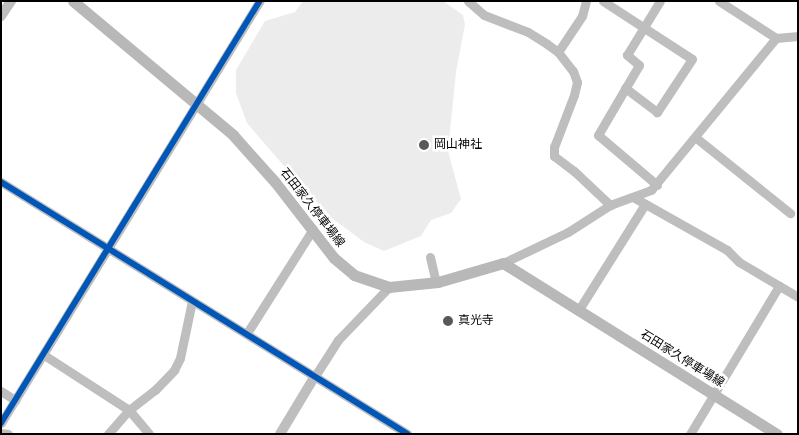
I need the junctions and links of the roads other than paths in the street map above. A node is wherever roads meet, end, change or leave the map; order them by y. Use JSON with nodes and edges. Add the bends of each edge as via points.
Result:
{"nodes":[{"id":1,"x":10,"y":1,"type":"edge"},
{"id":2,"x":73,"y":1,"type":"edge"},
{"id":3,"x":260,"y":1,"type":"edge"},
{"id":4,"x":468,"y":1,"type":"edge"},
{"id":5,"x":586,"y":1,"type":"edge"},
{"id":6,"x":604,"y":1,"type":"edge"},
{"id":7,"x":660,"y":1,"type":"edge"},
{"id":8,"x":719,"y":1,"type":"edge"},
{"id":9,"x":1,"y":16,"type":"edge"},
{"id":10,"x":644,"y":27,"type":"junction"},
{"id":11,"x":798,"y":36,"type":"edge"},
{"id":12,"x":776,"y":38,"type":"junction"},
{"id":13,"x":558,"y":52,"type":"junction"},
{"id":14,"x":625,"y":88,"type":"junction"},
{"id":15,"x":198,"y":104,"type":"junction"},
{"id":16,"x":695,"y":137,"type":"junction"},
{"id":17,"x":1,"y":182,"type":"edge"},
{"id":18,"x":657,"y":185,"type":"junction"},
{"id":19,"x":633,"y":197,"type":"junction"},
{"id":20,"x":645,"y":204,"type":"junction"},
{"id":21,"x":610,"y":205,"type":"junction"},
{"id":22,"x":790,"y":213,"type":"dead end"},
{"id":23,"x":313,"y":229,"type":"junction"},
{"id":24,"x":109,"y":248,"type":"junction"},
{"id":25,"x":430,"y":257,"type":"dead end"},
{"id":26,"x":503,"y":263,"type":"junction"},
{"id":27,"x":436,"y":282,"type":"junction"},
{"id":28,"x":389,"y":286,"type":"junction"},
{"id":29,"x":779,"y":286,"type":"junction"},
{"id":30,"x":798,"y":298,"type":"edge"},
{"id":31,"x":192,"y":300,"type":"junction"},
{"id":32,"x":578,"y":311,"type":"junction"},
{"id":33,"x":247,"y":333,"type":"junction"},
{"id":34,"x":44,"y":355,"type":"junction"},
{"id":35,"x":315,"y":376,"type":"junction"},
{"id":36,"x":1,"y":391,"type":"edge"},
{"id":37,"x":714,"y":395,"type":"junction"},
{"id":38,"x":16,"y":400,"type":"junction"},
{"id":39,"x":129,"y":410,"type":"junction"},
{"id":40,"x":1,"y":423,"type":"edge"},
{"id":41,"x":1,"y":433,"type":"edge"},
{"id":42,"x":8,"y":434,"type":"edge"},
{"id":43,"x":108,"y":434,"type":"edge"},
{"id":44,"x":149,"y":434,"type":"edge"},
{"id":45,"x":280,"y":434,"type":"edge"},
{"id":46,"x":406,"y":434,"type":"edge"},
{"id":47,"x":690,"y":434,"type":"edge"},
{"id":48,"x":777,"y":434,"type":"edge"}],
"edges":[{"from":1,"to":9,"type":"street"},
{"from":2,"to":15,"type":"main road","name":"石田家久停車場線"},
{"from":3,"to":15,"type":"street"},
{"from":4,"to":13,"type":"street","via":[[484,14],[528,32]]},
{"from":5,"to":13,"type":"street","via":[[582,16]]},
{"from":6,"to":10,"type":"street"},
{"from":7,"to":10,"type":"street"},
{"from":8,"to":12,"type":"street"},
{"from":10,"to":14,"type":"street","via":[[627,55],[639,65]]},
{"from":10,"to":14,"type":"street","via":[[692,60],[657,112]]},
{"from":11,"to":12,"type":"street"},
{"from":12,"to":16,"type":"street"},
{"from":13,"to":21,"type":"street","via":[[574,71],[577,82],[554,147],[554,156]]},
{"from":14,"to":18,"type":"street","via":[[598,135]]},
{"from":15,"to":23,"type":"main road","name":"石田家久停車場線","via":[[233,135]]},
{"from":15,"to":24,"type":"street"},
{"from":16,"to":18,"type":"street"},
{"from":16,"to":22,"type":"street"},
{"from":17,"to":24,"type":"street"},
{"from":18,"to":19,"type":"street"},
{"from":19,"to":20,"type":"street"},
{"from":19,"to":21,"type":"street"},
{"from":20,"to":29,"type":"street","via":[[727,250],[739,262]]},
{"from":20,"to":32,"type":"street"},
{"from":21,"to":26,"type":"street","via":[[568,232]]},
{"from":23,"to":28,"type":"main road","name":"石田家久停車場線","via":[[334,258],[354,275]]},
{"from":23,"to":33,"type":"street"},
{"from":24,"to":31,"type":"street"},
{"from":24,"to":34,"type":"street"},
{"from":25,"to":27,"type":"street"},
{"from":26,"to":27,"type":"main road","name":"石田家久停車場線"},
{"from":26,"to":32,"type":"main road","name":"石田家久停車場線"},
{"from":27,"to":28,"type":"main road","name":"石田家久停車場線"},
{"from":28,"to":35,"type":"street","via":[[338,340]]},
{"from":29,"to":30,"type":"street"},
{"from":29,"to":37,"type":"street"},
{"from":31,"to":33,"type":"street"},
{"from":31,"to":39,"type":"street","via":[[180,358],[174,370]]},
{"from":32,"to":37,"type":"main road","name":"石田家久停車場線"},
{"from":33,"to":35,"type":"street"},
{"from":34,"to":38,"type":"street"},
{"from":34,"to":39,"type":"street"},
{"from":35,"to":45,"type":"street"},
{"from":35,"to":46,"type":"street"},
{"from":36,"to":38,"type":"street"},
{"from":37,"to":47,"type":"street"},
{"from":37,"to":48,"type":"main road","name":"石田家久停車場線"},
{"from":38,"to":40,"type":"street"},
{"from":39,"to":43,"type":"street"},
{"from":39,"to":44,"type":"street"},
{"from":41,"to":42,"type":"street"}]}
